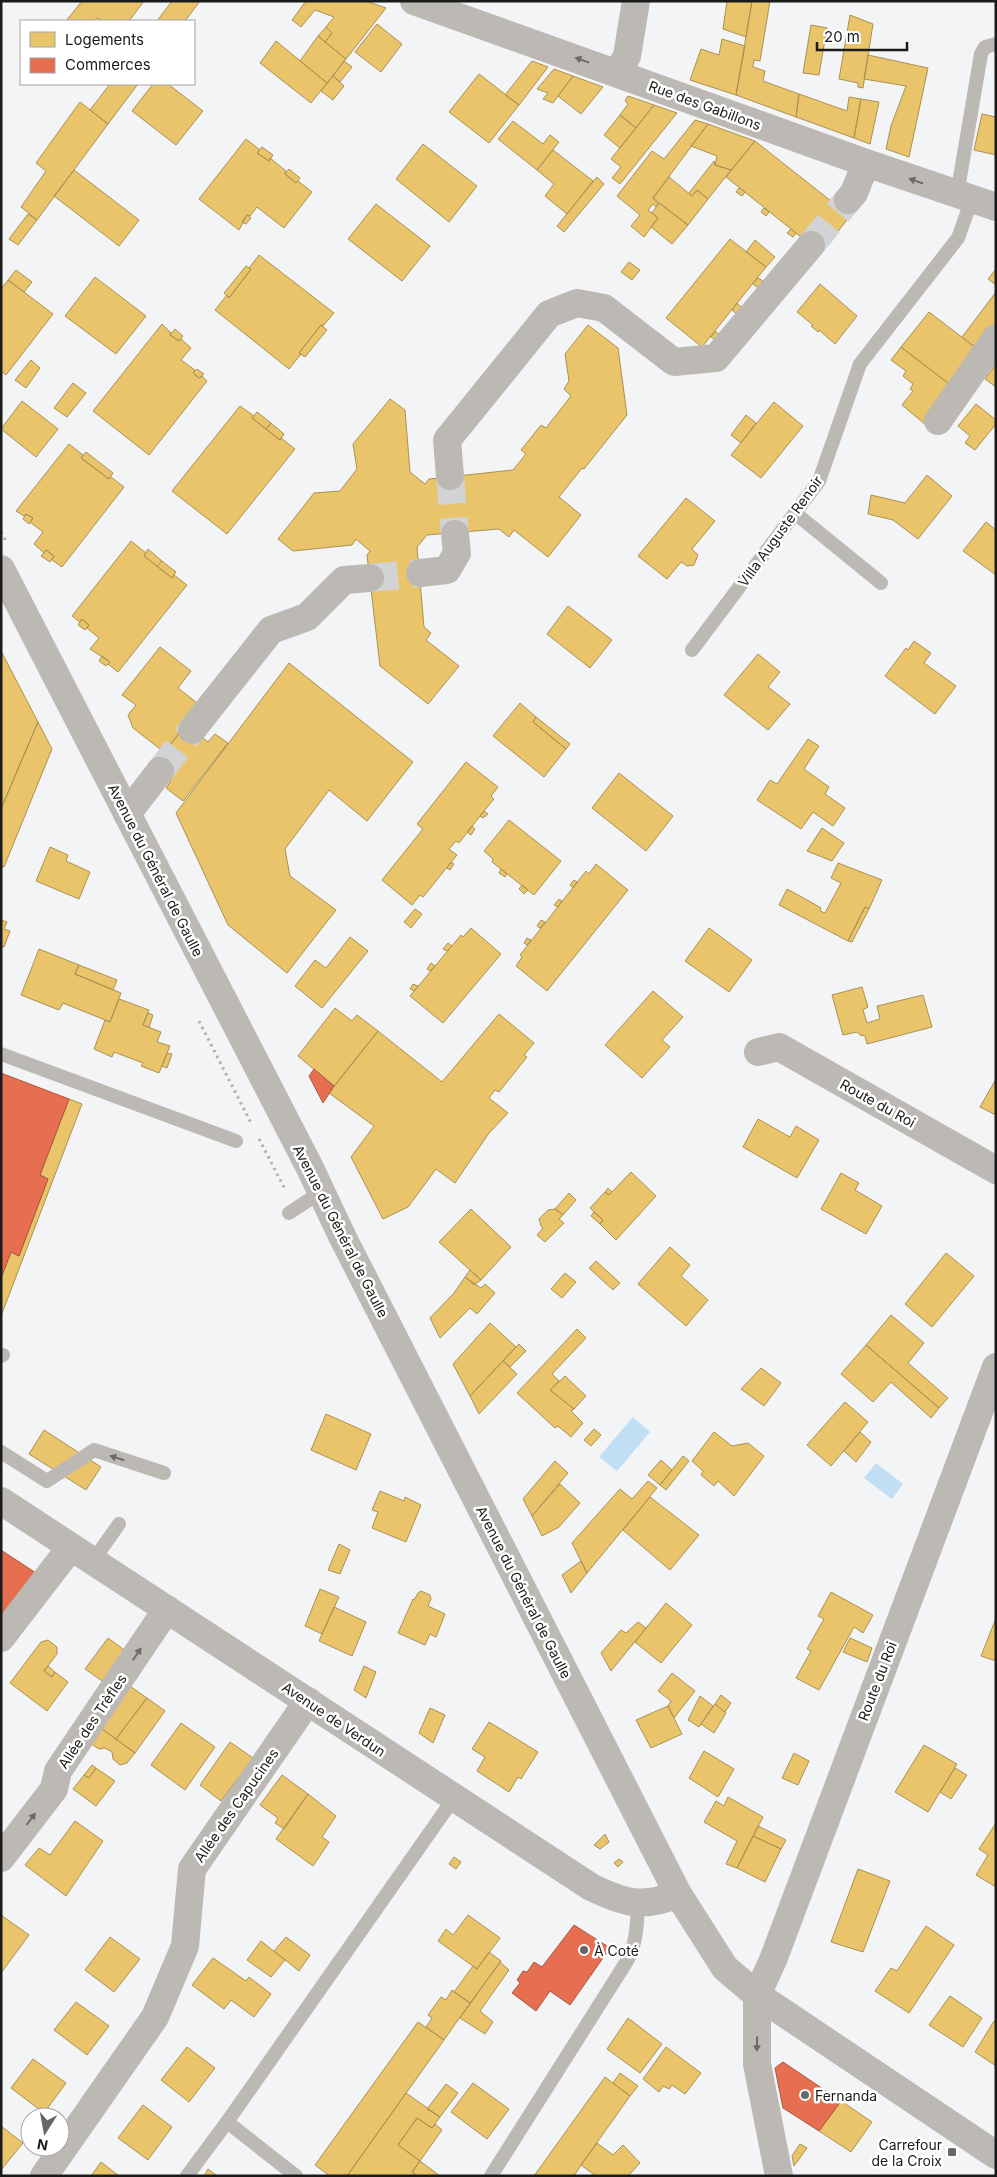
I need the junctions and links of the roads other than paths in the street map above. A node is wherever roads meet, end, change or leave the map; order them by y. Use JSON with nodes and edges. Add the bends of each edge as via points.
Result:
{"nodes":[{"id":1,"x":414,"y":1,"type":"edge"},
{"id":2,"x":636,"y":1,"type":"edge"},
{"id":3,"x":996,"y":44,"type":"edge"},
{"id":4,"x":617,"y":73,"type":"junction"},
{"id":5,"x":866,"y":163,"type":"junction"},
{"id":6,"x":848,"y":200,"type":"tunnel mouth"},
{"id":7,"x":975,"y":200,"type":"edge"},
{"id":8,"x":811,"y":245,"type":"tunnel mouth"},
{"id":9,"x":996,"y":338,"type":"edge"},
{"id":10,"x":938,"y":420,"type":"dead end"},
{"id":11,"x":450,"y":476,"type":"tunnel mouth"},
{"id":12,"x":795,"y":513,"type":"junction"},
{"id":13,"x":455,"y":534,"type":"tunnel mouth"},
{"id":14,"x":1,"y":569,"type":"edge"},
{"id":15,"x":420,"y":573,"type":"tunnel mouth"},
{"id":16,"x":370,"y":578,"type":"tunnel mouth"},
{"id":17,"x":881,"y":583,"type":"dead end"},
{"id":18,"x":692,"y":650,"type":"dead end"},
{"id":19,"x":192,"y":730,"type":"tunnel mouth"},
{"id":20,"x":160,"y":771,"type":"tunnel mouth"},
{"id":21,"x":127,"y":814,"type":"junction"},
{"id":22,"x":758,"y":1052,"type":"dead end"},
{"id":23,"x":1,"y":1054,"type":"edge"},
{"id":24,"x":236,"y":1141,"type":"dead end"},
{"id":25,"x":996,"y":1170,"type":"edge"},
{"id":26,"x":321,"y":1192,"type":"junction"},
{"id":27,"x":289,"y":1213,"type":"dead end"},
{"id":28,"x":996,"y":1367,"type":"edge"},
{"id":29,"x":1,"y":1452,"type":"edge"},
{"id":30,"x":164,"y":1473,"type":"dead end"},
{"id":31,"x":1,"y":1501,"type":"edge"},
{"id":32,"x":119,"y":1524,"type":"dead end"},
{"id":33,"x":82,"y":1554,"type":"junction"},
{"id":34,"x":168,"y":1609,"type":"junction"},
{"id":35,"x":1,"y":1638,"type":"edge"},
{"id":36,"x":308,"y":1701,"type":"junction"},
{"id":37,"x":454,"y":1798,"type":"junction"},
{"id":38,"x":1,"y":1858,"type":"edge"},
{"id":39,"x":678,"y":1894,"type":"junction"},
{"id":40,"x":638,"y":1903,"type":"junction"},
{"id":41,"x":757,"y":1995,"type":"junction"},
{"id":42,"x":227,"y":2122,"type":"junction"},
{"id":43,"x":996,"y":2155,"type":"edge"},
{"id":44,"x":44,"y":2176,"type":"edge"},
{"id":45,"x":187,"y":2176,"type":"edge"},
{"id":46,"x":296,"y":2176,"type":"edge"},
{"id":47,"x":491,"y":2176,"type":"edge"},
{"id":48,"x":779,"y":2176,"type":"edge"}],
"edges":[{"from":4,"to":1,"type":"street","name":"Rue des Gabillons","one_way":true},
{"from":2,"to":4,"type":"street","via":[[627,56]]},
{"from":3,"to":7,"type":"lane","name":"Villa Auguste Renoir","via":[[985,47],[981,54]]},
{"from":4,"to":5,"type":"street","name":"Rue des Gabillons"},
{"from":5,"to":6,"type":"street"},
{"from":7,"to":5,"type":"street","name":"Rue des Gabillons","one_way":true},
{"from":7,"to":12,"type":"lane","name":"Villa Auguste Renoir","via":[[958,238],[860,364],[819,481]]},
{"from":8,"to":11,"type":"street","via":[[716,358],[674,362],[604,308],[577,303],[549,314],[447,440]]},
{"from":9,"to":10,"type":"street"},
{"from":12,"to":17,"type":"lane"},
{"from":12,"to":18,"type":"lane","name":"Villa Auguste Renoir"},
{"from":13,"to":15,"type":"street","via":[[457,553],[447,570]]},
{"from":14,"to":21,"type":"street","name":"Avenue du Général de Gaulle"},
{"from":16,"to":19,"type":"street","via":[[344,580],[307,617],[271,630]]},
{"from":20,"to":21,"type":"street"},
{"from":21,"to":26,"type":"street","name":"Avenue du Général de Gaulle"},
{"from":22,"to":25,"type":"street","name":"Route du Roi","via":[[779,1047]]},
{"from":23,"to":24,"type":"lane"},
{"from":26,"to":27,"type":"lane"},
{"from":26,"to":39,"type":"street","name":"Avenue du Général de Gaulle"},
{"from":28,"to":41,"type":"street","name":"Route du Roi","via":[[773,1960]]},
{"from":30,"to":29,"type":"lane","one_way":true,"via":[[94,1450],[47,1481]]},
{"from":31,"to":33,"type":"street","name":"Avenue de Verdun"},
{"from":32,"to":33,"type":"lane"},
{"from":33,"to":34,"type":"street","name":"Avenue de Verdun"},
{"from":33,"to":35,"type":"street"},
{"from":34,"to":36,"type":"street","name":"Avenue de Verdun"},
{"from":38,"to":34,"type":"street","name":"Allée des Trèfles","one_way":true,"via":[[54,1788],[58,1771]]},
{"from":36,"to":37,"type":"street","name":"Avenue de Verdun"},
{"from":36,"to":44,"type":"street","name":"Allée des Capucines","via":[[192,1869],[184,1946],[155,2017]]},
{"from":37,"to":40,"type":"street","name":"Avenue de Verdun","via":[[591,1888],[617,1900]]},
{"from":37,"to":42,"type":"lane"},
{"from":39,"to":40,"type":"street","name":"Avenue de Verdun","via":[[659,1902]]},
{"from":39,"to":41,"type":"street","name":"Avenue du Général de Gaulle","via":[[725,1968]]},
{"from":40,"to":47,"type":"lane","via":[[633,1951]]},
{"from":41,"to":43,"type":"street","name":"Avenue du Général de Gaulle"},
{"from":41,"to":48,"type":"street","one_way":true,"via":[[756,2064]]},
{"from":42,"to":45,"type":"lane"},
{"from":42,"to":46,"type":"lane"}]}
